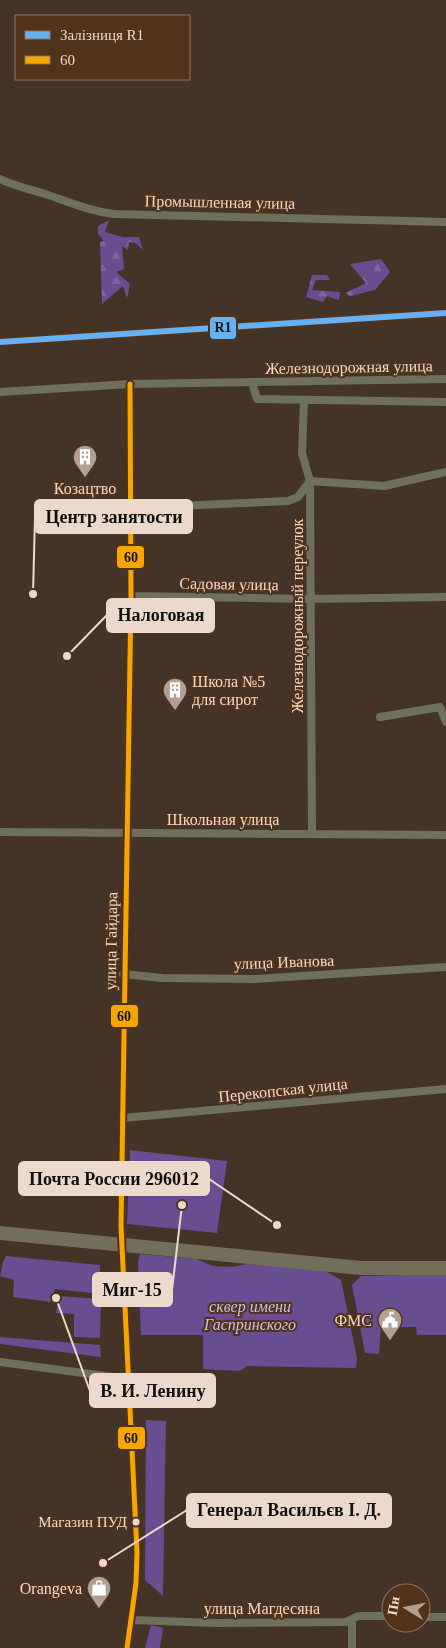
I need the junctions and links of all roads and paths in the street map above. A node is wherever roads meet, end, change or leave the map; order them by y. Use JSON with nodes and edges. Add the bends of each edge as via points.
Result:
{"nodes":[{"id":1,"x":0,"y":178,"type":"edge"},
{"id":2,"x":446,"y":222,"type":"edge"},
{"id":3,"x":446,"y":379,"type":"edge"},
{"id":4,"x":252,"y":382,"type":"junction"},
{"id":5,"x":130,"y":384,"type":"junction"},
{"id":6,"x":0,"y":392,"type":"edge"},
{"id":7,"x":304,"y":400,"type":"junction"},
{"id":8,"x":446,"y":402,"type":"edge"},
{"id":9,"x":446,"y":472,"type":"edge"},
{"id":10,"x":310,"y":481,"type":"junction"},
{"id":11,"x":132,"y":508,"type":"junction"},
{"id":12,"x":131,"y":596,"type":"junction"},
{"id":13,"x":446,"y":597,"type":"edge"},
{"id":14,"x":309,"y":599,"type":"junction"},
{"id":15,"x":380,"y":717,"type":"dead end"},
{"id":16,"x":446,"y":722,"type":"edge"},
{"id":17,"x":0,"y":832,"type":"edge"},
{"id":18,"x":126,"y":833,"type":"junction"},
{"id":19,"x":312,"y":833,"type":"junction"},
{"id":20,"x":446,"y":835,"type":"edge"},
{"id":21,"x":446,"y":967,"type":"edge"},
{"id":22,"x":123,"y":974,"type":"junction"},
{"id":23,"x":446,"y":1089,"type":"edge"},
{"id":24,"x":123,"y":1118,"type":"junction"},
{"id":25,"x":0,"y":1233,"type":"edge"},
{"id":26,"x":121,"y":1243,"type":"junction"},
{"id":27,"x":446,"y":1268,"type":"edge"},
{"id":28,"x":0,"y":1362,"type":"edge"},
{"id":29,"x":128,"y":1379,"type":"junction"},
{"id":30,"x":381,"y":1616,"type":"edge"},
{"id":31,"x":431,"y":1616,"type":"edge"},
{"id":32,"x":446,"y":1617,"type":"edge"},
{"id":33,"x":131,"y":1620,"type":"junction"},
{"id":34,"x":352,"y":1620,"type":"junction"},
{"id":35,"x":127,"y":1648,"type":"edge"},
{"id":36,"x":352,"y":1648,"type":"edge"}],
"edges":[{"from":1,"to":2,"type":"street","name":"Промышленная улица","via":[[13,186],[91,212]]},
{"from":3,"to":4,"type":"street","name":"Железнодорожная улица"},
{"from":4,"to":5,"type":"street","name":"Железнодорожная улица"},
{"from":4,"to":7,"type":"street","name":"Железнодорожная улица","via":[[257,399]]},
{"from":5,"to":6,"type":"street","name":"Железнодорожная улица"},
{"from":5,"to":11,"type":"street","name":"улица Гайдара"},
{"from":7,"to":8,"type":"street","name":"Железнодорожная улица"},
{"from":7,"to":10,"type":"street","name":"Железнодорожный переулок","via":[[302,453]]},
{"from":9,"to":10,"type":"street","via":[[384,486]]},
{"from":10,"to":11,"type":"street","via":[[298,497],[288,501]]},
{"from":10,"to":14,"type":"street","name":"Железнодорожный переулок"},
{"from":11,"to":12,"type":"street","name":"улица Гайдара"},
{"from":12,"to":14,"type":"street","name":"Садовая улица"},
{"from":12,"to":18,"type":"street","name":"улица Гайдара"},
{"from":13,"to":14,"type":"street","name":"Садовая улица"},
{"from":14,"to":19,"type":"street","name":"Железнодорожный переулок"},
{"from":15,"to":16,"type":"street","via":[[440,707]]},
{"from":17,"to":18,"type":"street","name":"Школьная улица"},
{"from":18,"to":19,"type":"street","name":"Школьная улица"},
{"from":18,"to":22,"type":"street","name":"улица Гайдара"},
{"from":19,"to":20,"type":"street","name":"Школьная улица"},
{"from":21,"to":22,"type":"street","name":"улица Иванова","via":[[254,978],[162,978]]},
{"from":22,"to":24,"type":"street","name":"улица Гайдара"},
{"from":23,"to":24,"type":"street","name":"Перекопская улица"},
{"from":24,"to":26,"type":"street","name":"улица Гайдара"},
{"from":25,"to":26,"type":"highway"},
{"from":26,"to":27,"type":"highway","via":[[361,1268]]},
{"from":26,"to":29,"type":"street","name":"улица Гайдара"},
{"from":28,"to":29,"type":"street"},
{"from":29,"to":33,"type":"street","name":"улица Гайдара","via":[[137,1552]]},
{"from":30,"to":34,"type":"street","name":"улица Магдесяна","via":[[360,1616]]},
{"from":31,"to":32,"type":"street"},
{"from":33,"to":34,"type":"street","name":"улица Магдесяна","via":[[216,1623]]},
{"from":33,"to":35,"type":"street","name":"улица Гайдара"},
{"from":34,"to":36,"type":"street"}]}
